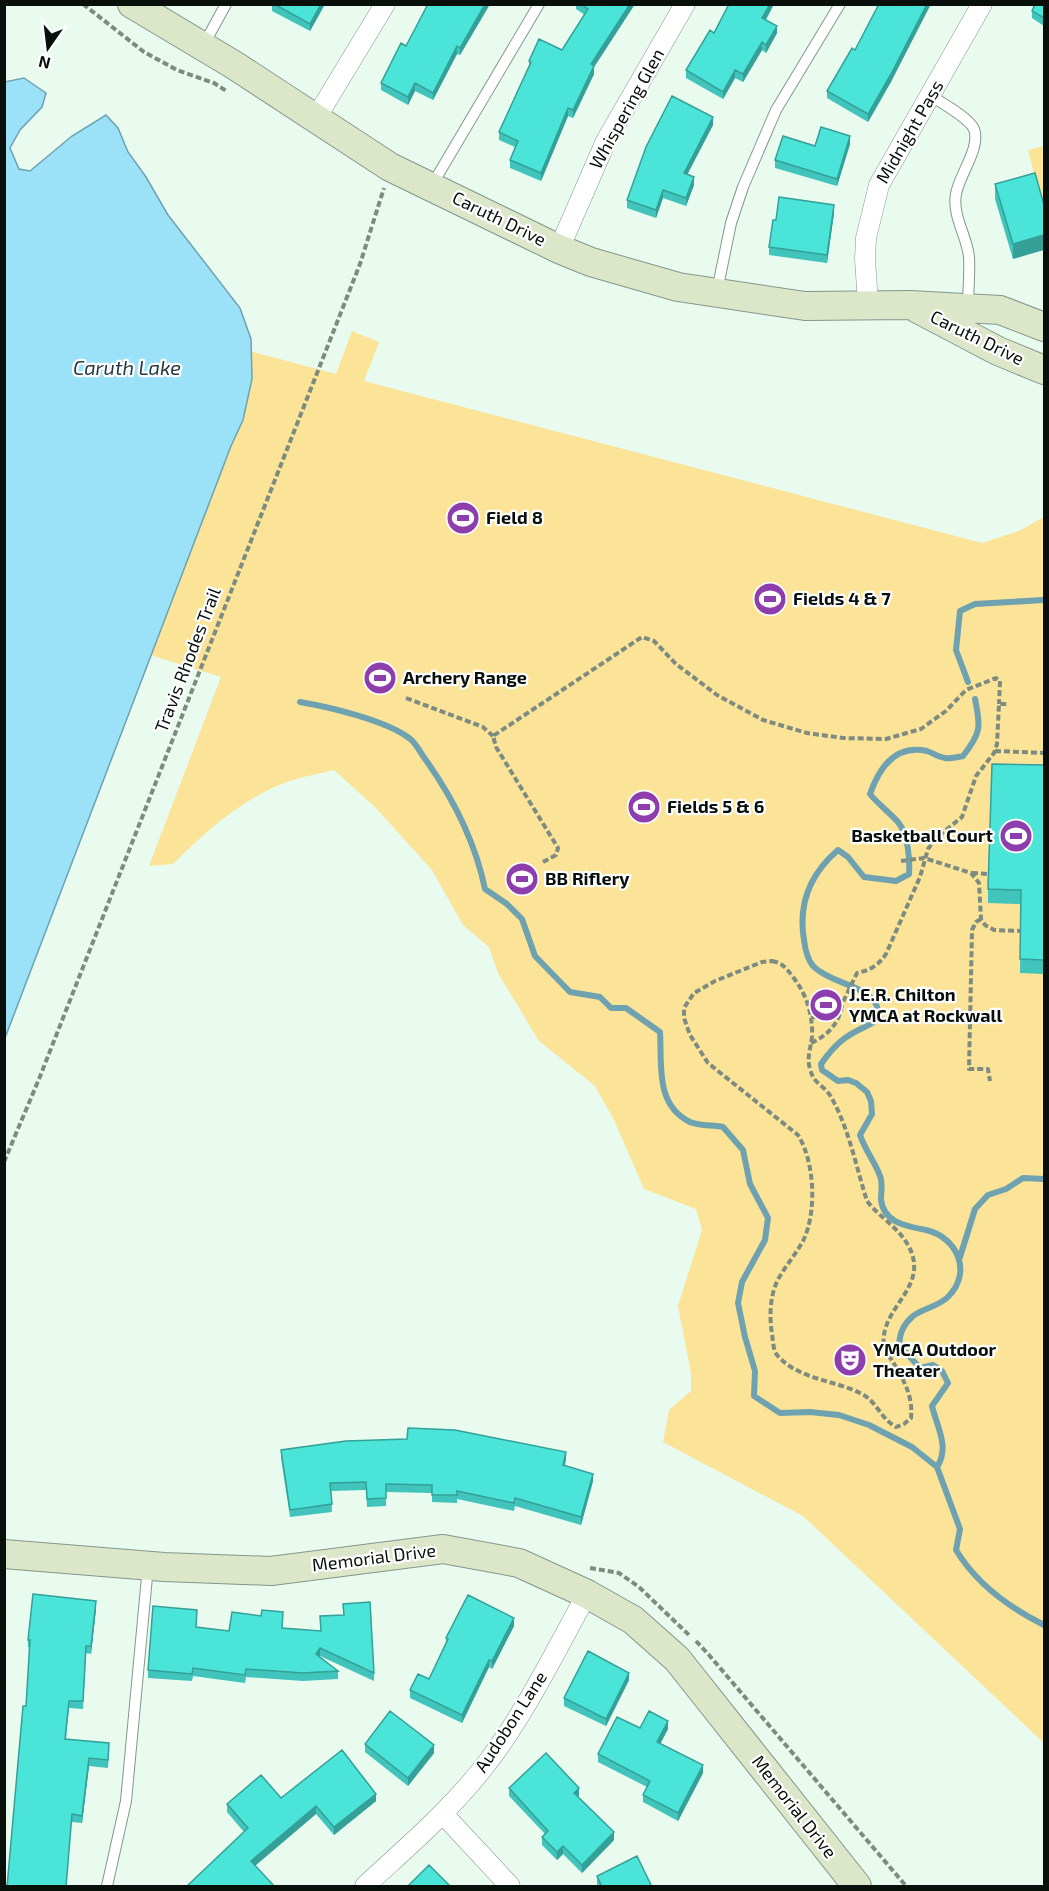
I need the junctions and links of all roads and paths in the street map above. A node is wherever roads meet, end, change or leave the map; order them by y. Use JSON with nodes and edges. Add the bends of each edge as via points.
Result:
{"nodes":[{"id":1,"x":84,"y":4,"type":"edge"},
{"id":2,"x":132,"y":4,"type":"edge"},
{"id":3,"x":226,"y":4,"type":"edge"},
{"id":4,"x":385,"y":4,"type":"edge"},
{"id":5,"x":539,"y":4,"type":"edge"},
{"id":6,"x":686,"y":4,"type":"edge"},
{"id":7,"x":840,"y":4,"type":"edge"},
{"id":8,"x":982,"y":4,"type":"edge"},
{"id":9,"x":202,"y":47,"type":"junction"},
{"id":10,"x":234,"y":96,"type":"dead end"},
{"id":11,"x":931,"y":96,"type":"junction"},
{"id":12,"x":316,"y":118,"type":"junction"},
{"id":13,"x":382,"y":181,"type":"junction"},
{"id":14,"x":431,"y":186,"type":"junction"},
{"id":15,"x":559,"y":249,"type":"junction"},
{"id":16,"x":717,"y":293,"type":"junction"},
{"id":17,"x":867,"y":304,"type":"junction"},
{"id":18,"x":910,"y":305,"type":"junction"},
{"id":19,"x":968,"y":308,"type":"junction"},
{"id":20,"x":1044,"y":327,"type":"edge"},
{"id":21,"x":1044,"y":370,"type":"edge"},
{"id":22,"x":406,"y":698,"type":"dead end"},
{"id":23,"x":999,"y":704,"type":"junction"},
{"id":24,"x":1010,"y":705,"type":"dead end"},
{"id":25,"x":493,"y":736,"type":"junction"},
{"id":26,"x":994,"y":751,"type":"junction"},
{"id":27,"x":1044,"y":753,"type":"edge"},
{"id":28,"x":922,"y":859,"type":"junction"},
{"id":29,"x":901,"y":861,"type":"dead end"},
{"id":30,"x":543,"y":862,"type":"dead end"},
{"id":31,"x":971,"y":873,"type":"junction"},
{"id":32,"x":989,"y":874,"type":"edge"},
{"id":33,"x":981,"y":919,"type":"junction"},
{"id":34,"x":1021,"y":931,"type":"edge"},
{"id":35,"x":843,"y":1002,"type":"junction"},
{"id":36,"x":809,"y":1003,"type":"junction"},
{"id":37,"x":822,"y":1015,"type":"dead end"},
{"id":38,"x":811,"y":1018,"type":"junction"},
{"id":39,"x":810,"y":1044,"type":"junction"},
{"id":40,"x":990,"y":1081,"type":"dead end"},
{"id":41,"x":4,"y":1162,"type":"edge"},
{"id":42,"x":4,"y":1554,"type":"edge"},
{"id":43,"x":148,"y":1566,"type":"junction"},
{"id":44,"x":588,"y":1581,"type":"junction"},
{"id":45,"x":443,"y":1814,"type":"junction"},
{"id":46,"x":107,"y":1887,"type":"edge"},
{"id":47,"x":365,"y":1887,"type":"edge"},
{"id":48,"x":510,"y":1887,"type":"edge"},
{"id":49,"x":857,"y":1887,"type":"edge"},
{"id":50,"x":906,"y":1887,"type":"edge"}],
"edges":[{"from":1,"to":10,"type":"path","via":[[144,52]]},
{"from":2,"to":9,"type":"street","name":"Caruth Drive"},
{"from":3,"to":9,"type":"lane"},
{"from":4,"to":12,"type":"street"},
{"from":5,"to":14,"type":"lane"},
{"from":6,"to":15,"type":"street","name":"Whispering Glen","via":[[606,141]]},
{"from":7,"to":16,"type":"lane","via":[[776,110],[743,187],[731,223]]},
{"from":8,"to":11,"type":"street","name":"Midnight Pass"},
{"from":9,"to":12,"type":"street","name":"Caruth Drive"},
{"from":11,"to":17,"type":"street","name":"Midnight Pass","via":[[879,185],[866,238]]},
{"from":11,"to":19,"type":"lane","via":[[973,127],[976,139],[955,198],[969,256]]},
{"from":12,"to":13,"type":"street","name":"Caruth Drive"},
{"from":13,"to":14,"type":"street","name":"Caruth Drive"},
{"from":13,"to":41,"type":"path","name":"Travis Rhodes Trail","via":[[360,264]]},
{"from":14,"to":15,"type":"street","name":"Caruth Drive"},
{"from":15,"to":16,"type":"street","name":"Caruth Drive","via":[[656,282]]},
{"from":16,"to":17,"type":"street","name":"Caruth Drive","via":[[805,306]]},
{"from":17,"to":18,"type":"street","name":"Caruth Drive"},
{"from":18,"to":19,"type":"street","name":"Caruth Drive"},
{"from":18,"to":21,"type":"street","name":"Caruth Drive"},
{"from":19,"to":20,"type":"street","name":"Caruth Drive","via":[[1000,310]]},
{"from":22,"to":25,"type":"path","via":[[483,727]]},
{"from":23,"to":24,"type":"path"},
{"from":23,"to":25,"type":"path","via":[[1000,681],[996,678],[966,690],[921,729],[886,739],[807,733],[763,720],[717,695],[676,664],[654,640],[642,637]]},
{"from":23,"to":26,"type":"path"},
{"from":25,"to":30,"type":"path","via":[[558,848],[556,855]]},
{"from":26,"to":27,"type":"path"},
{"from":26,"to":28,"type":"path","via":[[976,776],[962,817],[935,839]]},
{"from":28,"to":29,"type":"path"},
{"from":28,"to":31,"type":"path"},
{"from":28,"to":35,"type":"path","via":[[920,877],[886,954],[880,964],[854,976]]},
{"from":31,"to":32,"type":"path"},
{"from":31,"to":33,"type":"path","via":[[979,883]]},
{"from":33,"to":34,"type":"path","via":[[994,930]]},
{"from":33,"to":40,"type":"path","via":[[972,930],[969,1069],[988,1070]]},
{"from":35,"to":36,"type":"path"},
{"from":35,"to":39,"type":"path","via":[[833,1029]]},
{"from":36,"to":38,"type":"path"},
{"from":36,"to":39,"type":"path","via":[[785,967],[772,961],[762,962],[694,993],[684,1008],[684,1018],[708,1063],[798,1135],[806,1148],[811,1167],[808,1226],[772,1294],[771,1330],[776,1354],[790,1367],[861,1393],[896,1426],[904,1425],[912,1408],[909,1389],[885,1350],[883,1337],[911,1280],[912,1254],[902,1237],[867,1201],[842,1119],[830,1095],[814,1078],[807,1059]]},
{"from":37,"to":38,"type":"path"},
{"from":38,"to":39,"type":"path"},
{"from":42,"to":43,"type":"street","name":"Memorial Drive"},
{"from":43,"to":44,"type":"street","name":"Memorial Drive","via":[[271,1571],[443,1549]]},
{"from":43,"to":46,"type":"lane","via":[[126,1801]]},
{"from":44,"to":45,"type":"street","name":"Audobon Lane","via":[[532,1694],[487,1763]]},
{"from":44,"to":49,"type":"street","name":"Memorial Drive","via":[[677,1659]]},
{"from":44,"to":50,"type":"path","via":[[619,1573],[710,1654]]},
{"from":45,"to":47,"type":"street","name":"Audobon Lane"},
{"from":45,"to":48,"type":"street"}]}
